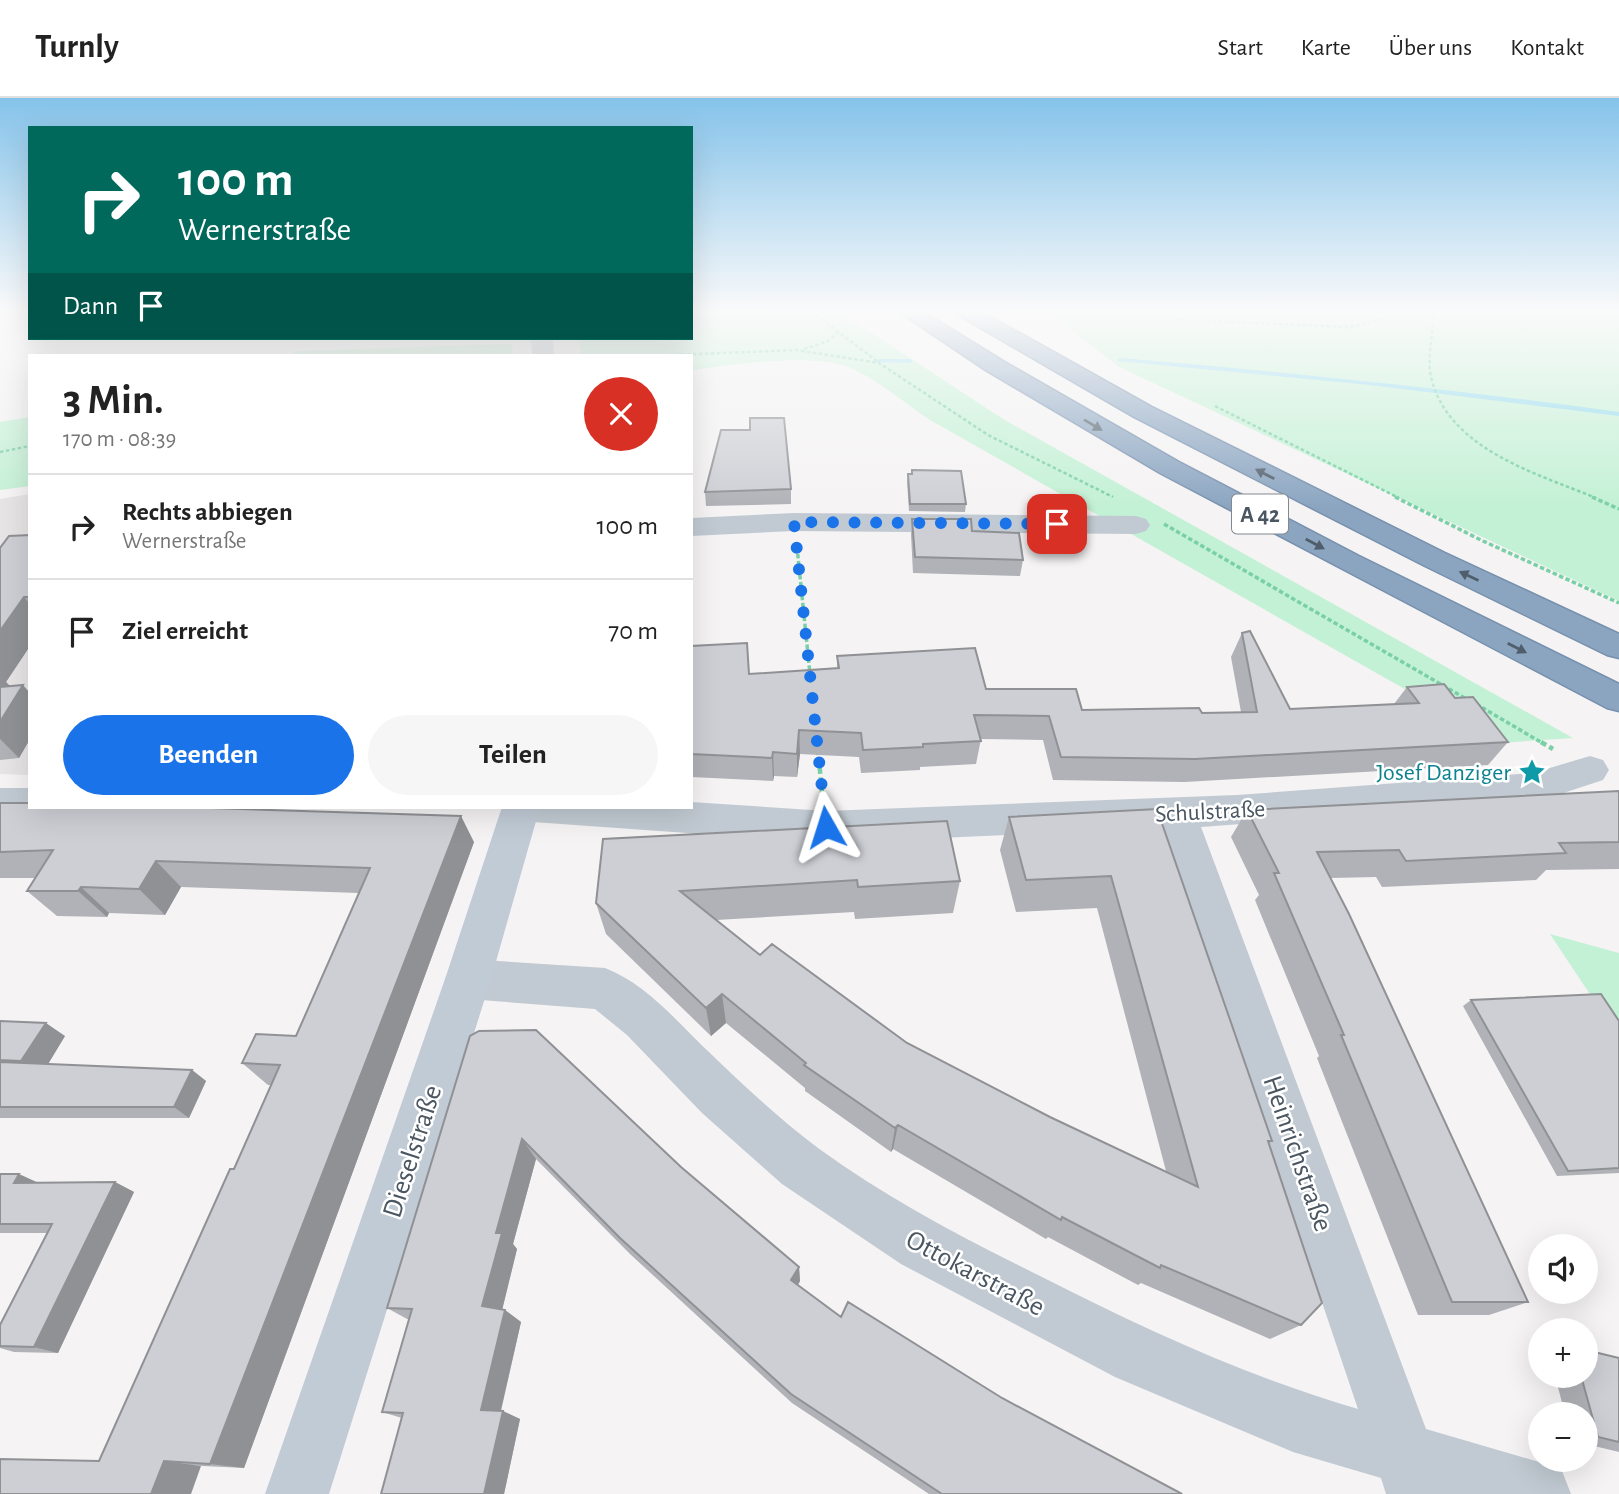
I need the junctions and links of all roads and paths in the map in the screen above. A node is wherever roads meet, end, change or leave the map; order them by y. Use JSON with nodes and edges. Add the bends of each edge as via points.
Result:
{"nodes":[{"id":1,"x":1016,"y":377,"type":"edge"},
{"id":2,"x":1082,"y":377,"type":"edge"},
{"id":3,"x":1431,"y":377,"type":"edge"},
{"id":4,"x":1215,"y":406,"type":"dead end"},
{"id":5,"x":28,"y":446,"type":"edge"},
{"id":6,"x":0,"y":452,"type":"edge"},
{"id":7,"x":1619,"y":509,"type":"edge"},
{"id":8,"x":794,"y":522,"type":"junction"},
{"id":9,"x":1136,"y":525,"type":"dead end"},
{"id":10,"x":693,"y":527,"type":"edge"},
{"id":11,"x":1619,"y":603,"type":"edge"},
{"id":12,"x":1619,"y":647,"type":"edge"},
{"id":13,"x":810,"y":675,"type":"edge"},
{"id":14,"x":1619,"y":699,"type":"edge"},
{"id":15,"x":817,"y":744,"type":"edge"},
{"id":16,"x":1590,"y":770,"type":"dead end"},
{"id":17,"x":0,"y":803,"type":"edge"},
{"id":18,"x":28,"y":803,"type":"edge"},
{"id":19,"x":520,"y":809,"type":"edge"},
{"id":20,"x":562,"y":809,"type":"edge"},
{"id":21,"x":1177,"y":814,"type":"junction"},
{"id":22,"x":826,"y":827,"type":"junction"},
{"id":23,"x":468,"y":979,"type":"junction"},
{"id":24,"x":1411,"y":1475,"type":"edge"},
{"id":25,"x":297,"y":1494,"type":"edge"},
{"id":26,"x":1539,"y":1494,"type":"edge"}],
"edges":[{"from":1,"to":14,"type":"highway","number":"A 42","one_way":true,"via":[[1099,428],[1390,584]]},
{"from":12,"to":2,"type":"highway","number":"A 42","one_way":true,"via":[[1434,559]]},
{"from":3,"to":7,"type":"path","via":[[1448,417],[1472,438]]},
{"from":4,"to":11,"type":"path","via":[[1483,541]]},
{"from":5,"to":6,"type":"path"},
{"from":8,"to":9,"type":"street"},
{"from":8,"to":10,"type":"street"},
{"from":8,"to":13,"type":"path"},
{"from":15,"to":22,"type":"path"},
{"from":16,"to":21,"type":"street","name":"Schulstraße","via":[[1533,788]]},
{"from":17,"to":18,"type":"street"},
{"from":19,"to":23,"type":"street","name":"Dieselstraße"},
{"from":20,"to":22,"type":"street","name":"Schulstraße"},
{"from":21,"to":22,"type":"street","name":"Schulstraße"},
{"from":21,"to":24,"type":"street","name":"Heinrichstraße"},
{"from":23,"to":24,"type":"street","name":"Ottokarstraße","via":[[605,989],[800,1166],[920,1245],[1136,1356]]},
{"from":23,"to":25,"type":"street","name":"Dieselstraße"},
{"from":24,"to":26,"type":"street","name":"Ottokarstraße"}]}
